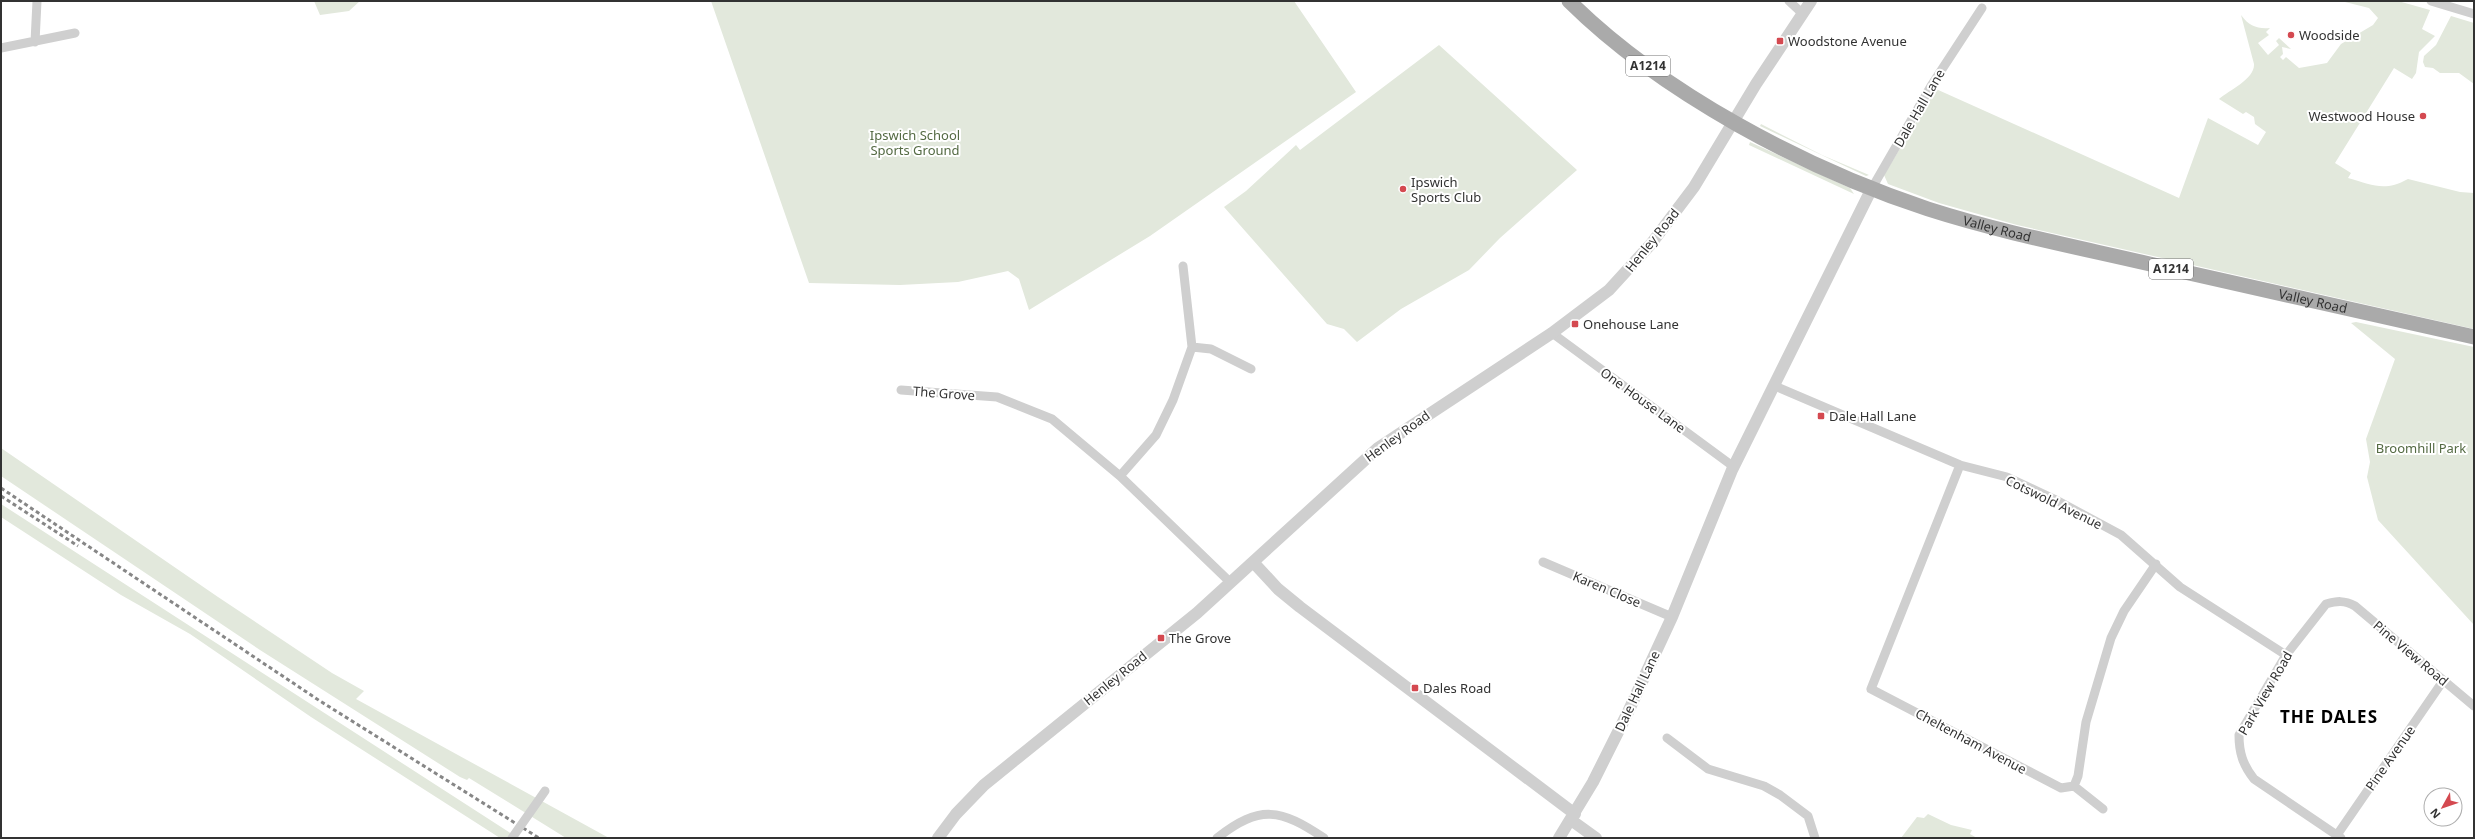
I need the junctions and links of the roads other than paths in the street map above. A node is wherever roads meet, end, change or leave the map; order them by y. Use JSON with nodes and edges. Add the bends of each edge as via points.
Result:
{"nodes":[{"id":1,"x":37,"y":1,"type":"edge"},
{"id":2,"x":1569,"y":1,"type":"edge"},
{"id":3,"x":1790,"y":1,"type":"edge"},
{"id":4,"x":1811,"y":1,"type":"edge"},
{"id":5,"x":2433,"y":1,"type":"edge"},
{"id":6,"x":1982,"y":8,"type":"dead end"},
{"id":7,"x":1803,"y":14,"type":"junction"},
{"id":8,"x":2474,"y":14,"type":"edge"},
{"id":9,"x":75,"y":32,"type":"dead end"},
{"id":10,"x":35,"y":42,"type":"junction"},
{"id":11,"x":1,"y":48,"type":"edge"},
{"id":12,"x":1734,"y":122,"type":"junction"},
{"id":13,"x":1872,"y":188,"type":"junction"},
{"id":14,"x":1183,"y":266,"type":"dead end"},
{"id":15,"x":1552,"y":333,"type":"junction"},
{"id":16,"x":2474,"y":337,"type":"edge"},
{"id":17,"x":1192,"y":347,"type":"junction"},
{"id":18,"x":1251,"y":369,"type":"dead end"},
{"id":19,"x":1775,"y":386,"type":"junction"},
{"id":20,"x":901,"y":390,"type":"dead end"},
{"id":21,"x":1960,"y":465,"type":"junction"},
{"id":22,"x":1734,"y":467,"type":"junction"},
{"id":23,"x":1120,"y":476,"type":"junction"},
{"id":24,"x":1253,"y":562,"type":"junction"},
{"id":25,"x":1543,"y":562,"type":"dead end"},
{"id":26,"x":2156,"y":564,"type":"junction"},
{"id":27,"x":1231,"y":583,"type":"junction"},
{"id":28,"x":2347,"y":602,"type":"joint"},
{"id":29,"x":1672,"y":617,"type":"junction"},
{"id":30,"x":2286,"y":655,"type":"junction"},
{"id":31,"x":2443,"y":681,"type":"junction"},
{"id":32,"x":2474,"y":706,"type":"edge"},
{"id":33,"x":1666,"y":738,"type":"dead end"},
{"id":34,"x":2074,"y":786,"type":"junction"},
{"id":35,"x":545,"y":791,"type":"dead end"},
{"id":36,"x":2103,"y":808,"type":"dead end"},
{"id":37,"x":1573,"y":817,"type":"junction"},
{"id":38,"x":2339,"y":837,"type":"edge"},
{"id":39,"x":512,"y":838,"type":"edge"},
{"id":40,"x":938,"y":838,"type":"edge"},
{"id":41,"x":1217,"y":838,"type":"edge"},
{"id":42,"x":1324,"y":838,"type":"edge"},
{"id":43,"x":1560,"y":838,"type":"edge"},
{"id":44,"x":1596,"y":838,"type":"edge"},
{"id":45,"x":1815,"y":838,"type":"edge"}],
"edges":[{"from":1,"to":10,"type":"street"},
{"from":2,"to":12,"type":"main road","name":"Valley Road","number":"A1214","via":[[1624,49]]},
{"from":3,"to":7,"type":"street"},
{"from":4,"to":7,"type":"street","name":"Henley Road"},
{"from":5,"to":8,"type":"street"},
{"from":6,"to":13,"type":"street","name":"Dale Hall Lane","via":[[1931,86]]},
{"from":7,"to":12,"type":"street","name":"Henley Road"},
{"from":9,"to":10,"type":"street"},
{"from":10,"to":11,"type":"street"},
{"from":12,"to":13,"type":"main road","name":"Valley Road","number":"A1214","via":[[1807,160]]},
{"from":12,"to":15,"type":"street","name":"Henley Road","via":[[1694,187],[1646,250],[1609,290]]},
{"from":13,"to":16,"type":"main road","name":"Valley Road","number":"A1214","via":[[1929,209],[1997,229]]},
{"from":13,"to":19,"type":"street","name":"Dale Hall Lane"},
{"from":14,"to":17,"type":"street"},
{"from":15,"to":22,"type":"street","name":"One House Lane"},
{"from":15,"to":24,"type":"street","name":"Henley Road","via":[[1378,448]]},
{"from":17,"to":18,"type":"street","via":[[1211,349]]},
{"from":17,"to":23,"type":"street","via":[[1176,394],[1156,435]]},
{"from":19,"to":21,"type":"street","name":"Cotswold Avenue"},
{"from":19,"to":22,"type":"street","name":"Dale Hall Lane"},
{"from":20,"to":23,"type":"street","name":"The Grove","via":[[997,397],[1019,405],[1052,418]]},
{"from":21,"to":26,"type":"street","name":"Cotswold Avenue","via":[[2007,477],[2056,500],[2121,535]]},
{"from":21,"to":34,"type":"street","name":"Cheltenham Avenue","via":[[1871,689],[2061,788]]},
{"from":22,"to":29,"type":"street","name":"Dale Hall Lane"},
{"from":23,"to":27,"type":"street","name":"The Grove"},
{"from":24,"to":27,"type":"street","name":"Henley Road"},
{"from":24,"to":37,"type":"street","via":[[1278,589],[1300,607]]},
{"from":25,"to":29,"type":"street","name":"Karen Close"},
{"from":26,"to":30,"type":"street","name":"Cotswold Avenue","via":[[2180,587]]},
{"from":26,"to":34,"type":"street","via":[[2124,610],[2109,645],[2086,722],[2078,776]]},
{"from":27,"to":40,"type":"street","name":"Henley Road","via":[[984,785],[956,814]]},
{"from":28,"to":30,"type":"street","name":"Park View Road","via":[[2336,601],[2326,604]]},
{"from":28,"to":31,"type":"street","name":"Pine View Road"},
{"from":29,"to":37,"type":"street","name":"Dale Hall Lane","via":[[1628,712]]},
{"from":30,"to":38,"type":"street","name":"Park View Road","via":[[2239,735],[2242,758],[2245,768],[2254,779]]},
{"from":31,"to":32,"type":"street","name":"Pine View Road"},
{"from":31,"to":38,"type":"street","name":"Pine Avenue"},
{"from":33,"to":45,"type":"street","via":[[1708,769],[1764,786],[1780,795],[1808,816]]},
{"from":34,"to":36,"type":"street"},
{"from":35,"to":39,"type":"street","bridge":true},
{"from":37,"to":43,"type":"street","name":"Dale Hall Lane"},
{"from":37,"to":44,"type":"street"},
{"from":41,"to":42,"type":"street","via":[[1242,820],[1259,814],[1270,814],[1299,821]]}]}
